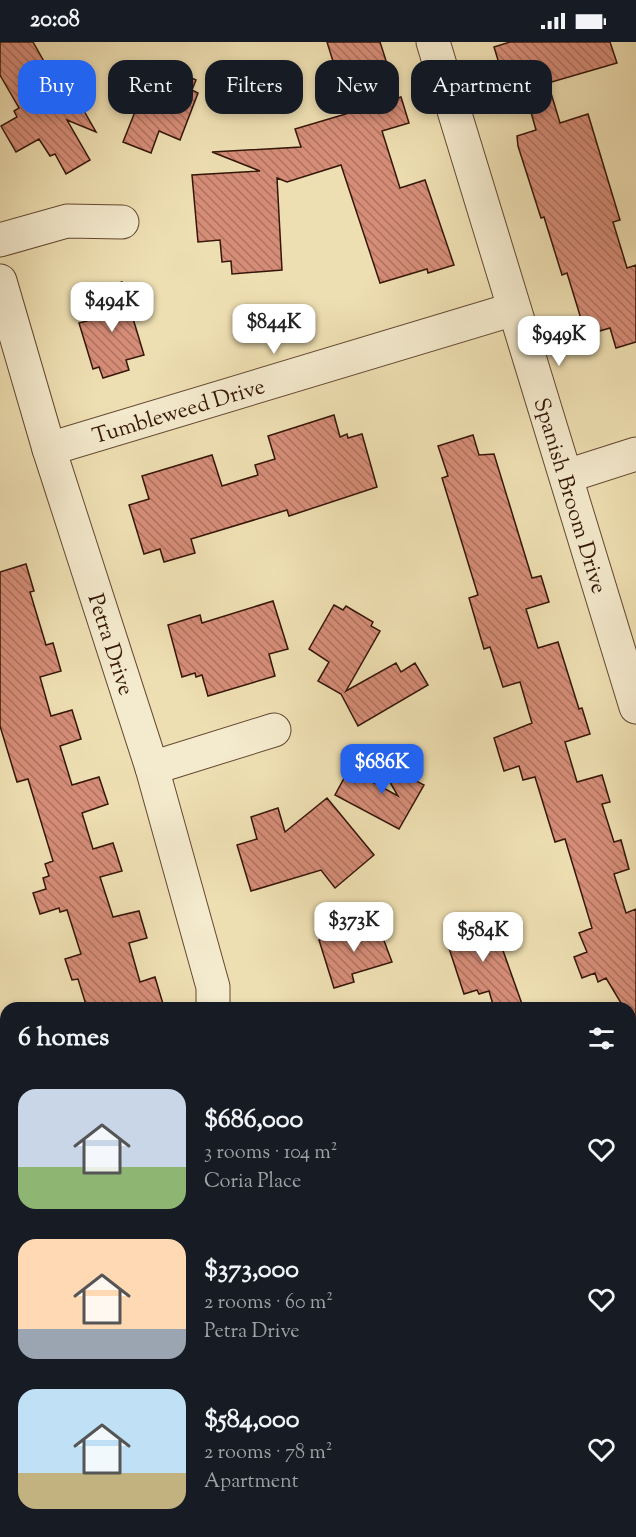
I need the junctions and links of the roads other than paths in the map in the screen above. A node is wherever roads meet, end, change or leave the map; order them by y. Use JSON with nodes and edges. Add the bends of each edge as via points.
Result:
{"nodes":[{"id":1,"x":433,"y":42,"type":"edge"},
{"id":2,"x":122,"y":222,"type":"dead end"},
{"id":3,"x":0,"y":240,"type":"edge"},
{"id":4,"x":0,"y":281,"type":"edge"},
{"id":5,"x":514,"y":309,"type":"junction"},
{"id":6,"x":49,"y":449,"type":"junction"},
{"id":7,"x":636,"y":454,"type":"edge"},
{"id":8,"x":567,"y":476,"type":"junction"},
{"id":9,"x":636,"y":707,"type":"edge"},
{"id":10,"x":274,"y":730,"type":"dead end"},
{"id":11,"x":152,"y":768,"type":"junction"},
{"id":12,"x":213,"y":1002,"type":"edge"}],
"edges":[{"from":1,"to":5,"type":"street","name":"Spanish Broom Drive"},
{"from":2,"to":3,"type":"street","via":[[67,221]]},
{"from":4,"to":6,"type":"street","name":"Petra Drive"},
{"from":5,"to":6,"type":"street","name":"Tumbleweed Drive"},
{"from":5,"to":8,"type":"street","name":"Spanish Broom Drive"},
{"from":6,"to":11,"type":"street","name":"Petra Drive"},
{"from":7,"to":8,"type":"street"},
{"from":8,"to":9,"type":"street","name":"Spanish Broom Drive"},
{"from":10,"to":11,"type":"street"},
{"from":11,"to":12,"type":"street","name":"Petra Drive","via":[[213,987]]}]}
